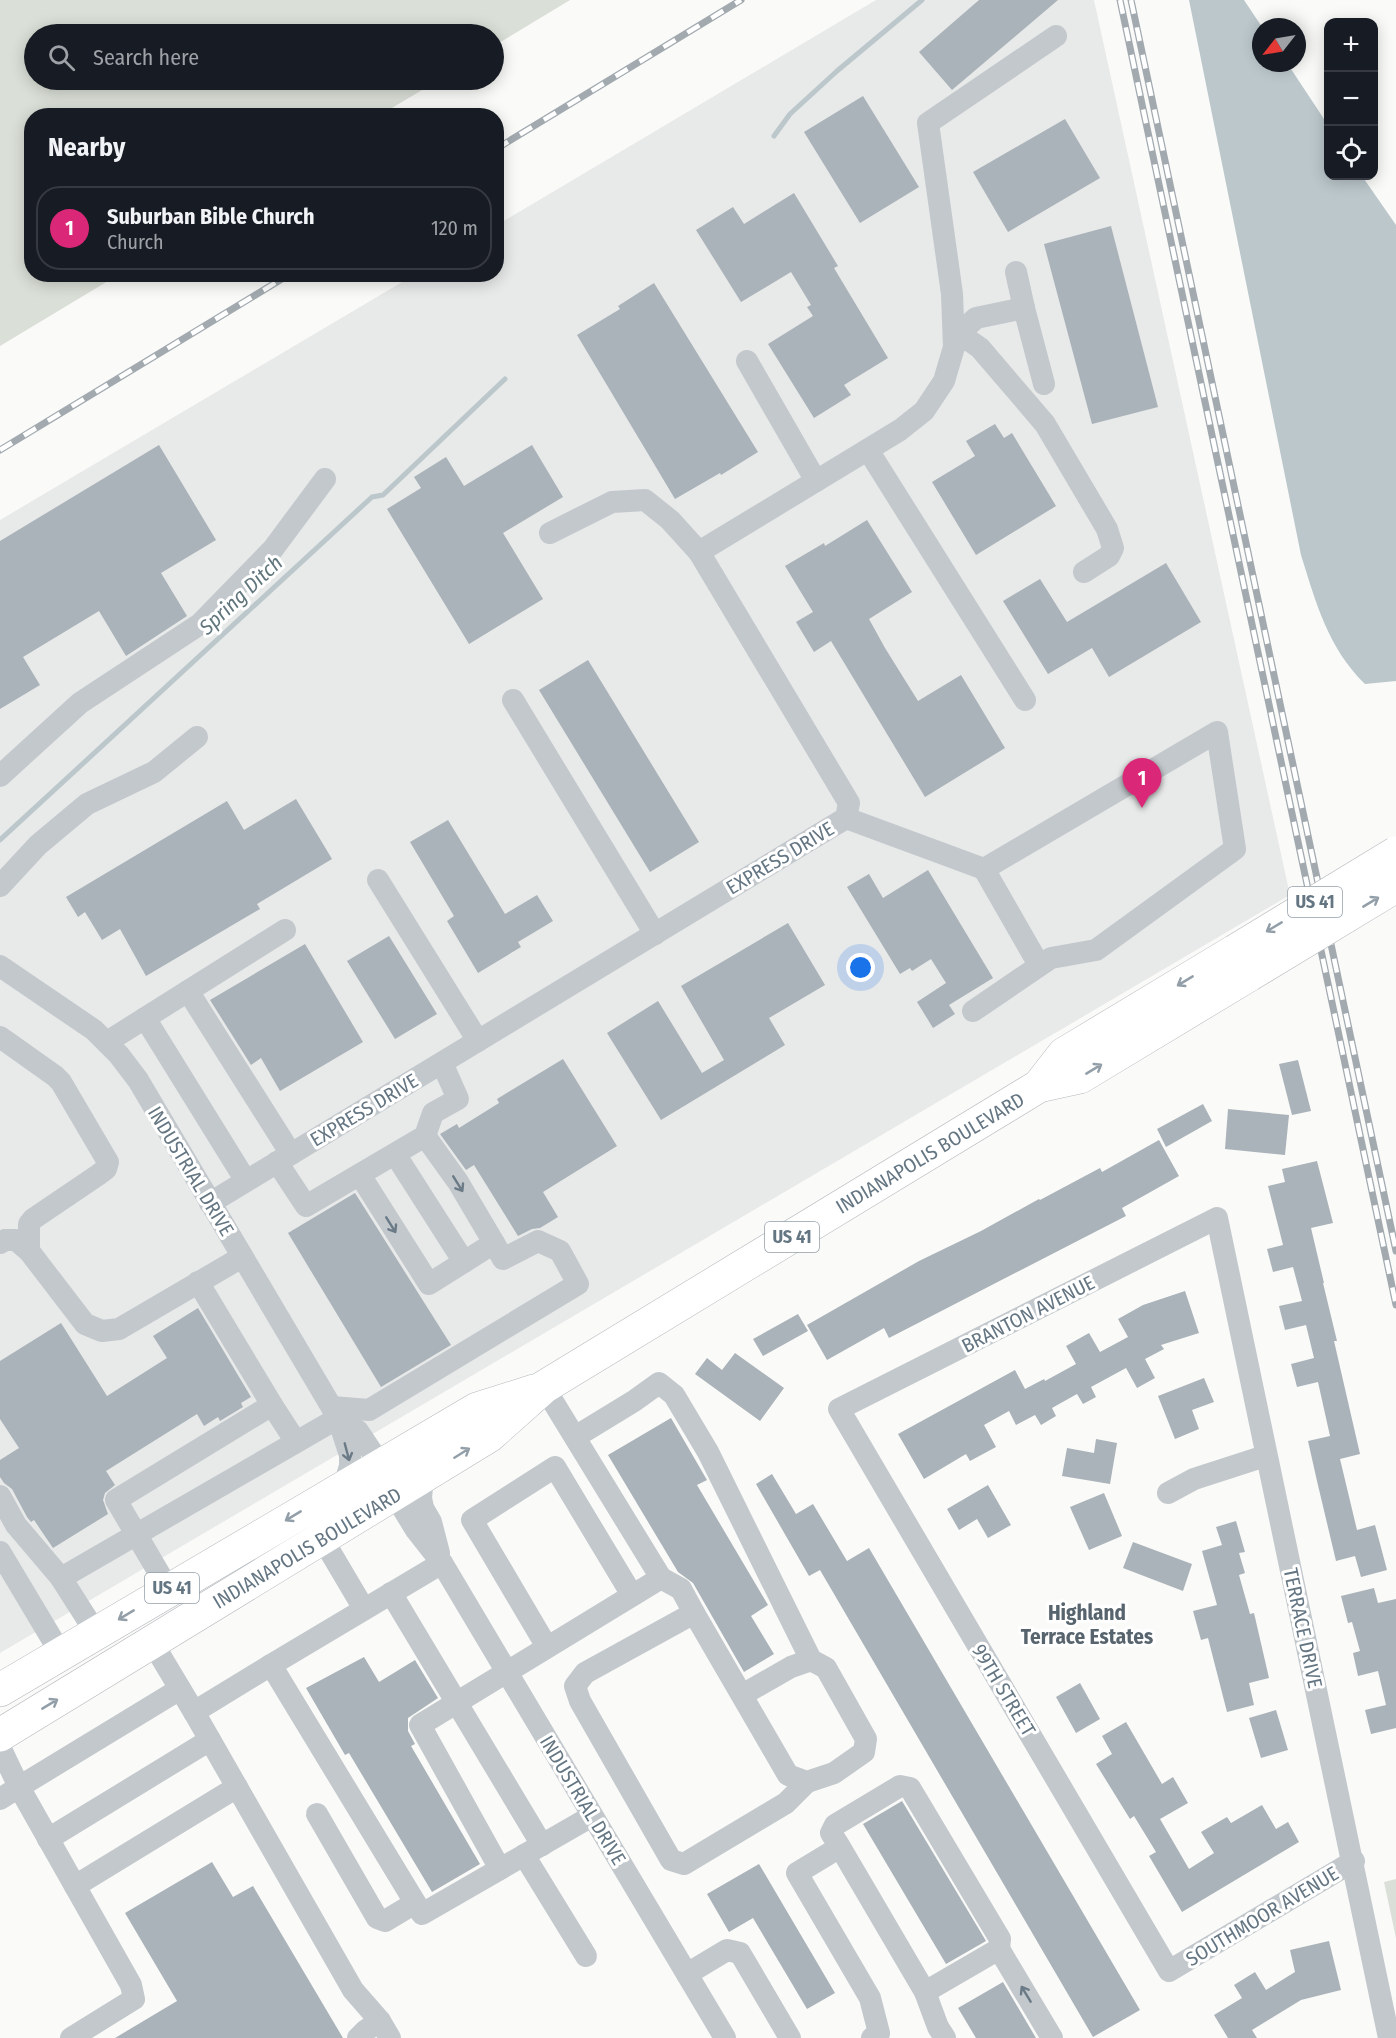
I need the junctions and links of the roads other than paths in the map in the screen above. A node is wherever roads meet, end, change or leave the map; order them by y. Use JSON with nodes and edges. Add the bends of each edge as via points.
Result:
{"nodes":[{"id":1,"x":1056,"y":36,"type":"dead end"},
{"id":2,"x":1016,"y":272,"type":"dead end"},
{"id":3,"x":1024,"y":308,"type":"junction"},
{"id":4,"x":954,"y":338,"type":"junction"},
{"id":5,"x":747,"y":361,"type":"dead end"},
{"id":6,"x":1044,"y":384,"type":"dead end"},
{"id":7,"x":868,"y":450,"type":"junction"},
{"id":8,"x":325,"y":479,"type":"dead end"},
{"id":9,"x":816,"y":481,"type":"junction"},
{"id":10,"x":550,"y":533,"type":"dead end"},
{"id":11,"x":699,"y":552,"type":"junction"},
{"id":12,"x":1084,"y":572,"type":"dead end"},
{"id":13,"x":513,"y":700,"type":"dead end"},
{"id":14,"x":1025,"y":700,"type":"dead end"},
{"id":15,"x":197,"y":736,"type":"dead end"},
{"id":16,"x":0,"y":776,"type":"edge"},
{"id":17,"x":846,"y":818,"type":"junction"},
{"id":18,"x":1396,"y":854,"type":"edge"},
{"id":19,"x":984,"y":869,"type":"junction"},
{"id":20,"x":378,"y":880,"type":"dead end"},
{"id":21,"x":0,"y":886,"type":"edge"},
{"id":22,"x":1396,"y":886,"type":"edge"},
{"id":23,"x":285,"y":930,"type":"dead end"},
{"id":24,"x":655,"y":934,"type":"junction"},
{"id":25,"x":1242,"y":963,"type":"junction"},
{"id":26,"x":1039,"y":965,"type":"junction"},
{"id":27,"x":0,"y":966,"type":"edge"},
{"id":28,"x":188,"y":991,"type":"junction"},
{"id":29,"x":973,"y":1011,"type":"dead end"},
{"id":30,"x":145,"y":1018,"type":"junction"},
{"id":31,"x":0,"y":1037,"type":"edge"},
{"id":32,"x":478,"y":1041,"type":"junction"},
{"id":33,"x":107,"y":1042,"type":"junction"},
{"id":34,"x":442,"y":1063,"type":"junction"},
{"id":35,"x":426,"y":1136,"type":"junction"},
{"id":36,"x":395,"y":1155,"type":"junction"},
{"id":37,"x":284,"y":1158,"type":"junction"},
{"id":38,"x":360,"y":1175,"type":"junction"},
{"id":39,"x":246,"y":1181,"type":"junction"},
{"id":40,"x":210,"y":1203,"type":"junction"},
{"id":41,"x":1217,"y":1218,"type":"joint"},
{"id":42,"x":0,"y":1243,"type":"edge"},
{"id":43,"x":494,"y":1243,"type":"junction"},
{"id":44,"x":29,"y":1251,"type":"junction"},
{"id":45,"x":242,"y":1257,"type":"junction"},
{"id":46,"x":464,"y":1262,"type":"junction"},
{"id":47,"x":198,"y":1282,"type":"junction"},
{"id":48,"x":544,"y":1388,"type":"junction"},
{"id":49,"x":272,"y":1405,"type":"junction"},
{"id":50,"x":839,"y":1409,"type":"joint"},
{"id":51,"x":335,"y":1412,"type":"junction"},
{"id":52,"x":574,"y":1437,"type":"junction"},
{"id":53,"x":296,"y":1442,"type":"junction"},
{"id":54,"x":1265,"y":1456,"type":"junction"},
{"id":55,"x":380,"y":1464,"type":"junction"},
{"id":56,"x":423,"y":1476,"type":"junction"},
{"id":57,"x":344,"y":1486,"type":"junction"},
{"id":58,"x":1168,"y":1493,"type":"dead end"},
{"id":59,"x":394,"y":1494,"type":"junction"},
{"id":60,"x":0,"y":1496,"type":"edge"},
{"id":61,"x":135,"y":1535,"type":"junction"},
{"id":62,"x":322,"y":1538,"type":"junction"},
{"id":63,"x":0,"y":1552,"type":"edge"},
{"id":64,"x":442,"y":1563,"type":"junction"},
{"id":65,"x":61,"y":1578,"type":"junction"},
{"id":66,"x":662,"y":1578,"type":"junction"},
{"id":67,"x":169,"y":1590,"type":"junction"},
{"id":68,"x":391,"y":1593,"type":"junction"},
{"id":69,"x":633,"y":1595,"type":"junction"},
{"id":70,"x":364,"y":1609,"type":"junction"},
{"id":71,"x":694,"y":1613,"type":"junction"},
{"id":72,"x":96,"y":1633,"type":"junction"},
{"id":73,"x":152,"y":1642,"type":"junction"},
{"id":74,"x":547,"y":1647,"type":"junction"},
{"id":75,"x":61,"y":1654,"type":"junction"},
{"id":76,"x":811,"y":1660,"type":"junction"},
{"id":77,"x":271,"y":1665,"type":"junction"},
{"id":78,"x":507,"y":1673,"type":"junction"},
{"id":79,"x":180,"y":1689,"type":"junction"},
{"id":80,"x":0,"y":1690,"type":"edge"},
{"id":81,"x":742,"y":1695,"type":"junction"},
{"id":82,"x":457,"y":1703,"type":"junction"},
{"id":83,"x":194,"y":1712,"type":"junction"},
{"id":84,"x":0,"y":1735,"type":"edge"},
{"id":85,"x":210,"y":1740,"type":"junction"},
{"id":86,"x":0,"y":1747,"type":"edge"},
{"id":87,"x":807,"y":1782,"type":"junction"},
{"id":88,"x":237,"y":1787,"type":"junction"},
{"id":89,"x":9,"y":1793,"type":"edge"},
{"id":90,"x":317,"y":1814,"type":"dead end"},
{"id":91,"x":592,"y":1815,"type":"junction"},
{"id":92,"x":48,"y":1839,"type":"junction"},
{"id":93,"x":840,"y":1847,"type":"junction"},
{"id":94,"x":533,"y":1850,"type":"junction"},
{"id":95,"x":1354,"y":1861,"type":"junction"},
{"id":96,"x":500,"y":1869,"type":"junction"},
{"id":97,"x":75,"y":1886,"type":"junction"},
{"id":98,"x":415,"y":1903,"type":"junction"},
{"id":99,"x":999,"y":1949,"type":"junction"},
{"id":100,"x":586,"y":1956,"type":"dead end"},
{"id":101,"x":1169,"y":1971,"type":"joint"},
{"id":102,"x":687,"y":1974,"type":"junction"},
{"id":103,"x":925,"y":1992,"type":"junction"},
{"id":104,"x":385,"y":2030,"type":"edge"},
{"id":105,"x":876,"y":2036,"type":"edge"},
{"id":106,"x":72,"y":2038,"type":"edge"},
{"id":107,"x":358,"y":2038,"type":"edge"},
{"id":108,"x":725,"y":2038,"type":"edge"},
{"id":109,"x":790,"y":2038,"type":"edge"},
{"id":110,"x":945,"y":2038,"type":"edge"},
{"id":111,"x":1052,"y":2038,"type":"edge"},
{"id":112,"x":1389,"y":2038,"type":"edge"}],
"edges":[{"from":1,"to":4,"type":"street","via":[[928,123],[952,294]]},
{"from":2,"to":3,"type":"street"},
{"from":3,"to":4,"type":"street","via":[[976,318]]},
{"from":3,"to":6,"type":"street"},
{"from":4,"to":7,"type":"street","via":[[944,381],[924,411]]},
{"from":4,"to":12,"type":"street","via":[[980,348],[1045,424],[1107,529],[1113,548],[1109,556]]},
{"from":5,"to":9,"type":"street"},
{"from":7,"to":9,"type":"street"},
{"from":7,"to":14,"type":"street"},
{"from":8,"to":16,"type":"street","via":[[273,549],[200,624],[80,703]]},
{"from":9,"to":11,"type":"street"},
{"from":10,"to":11,"type":"street","name":"EXPRESS DRIVE","via":[[612,502],[645,500]]},
{"from":11,"to":17,"type":"street","name":"EXPRESS DRIVE","via":[[849,803]]},
{"from":13,"to":24,"type":"street"},
{"from":15,"to":21,"type":"street","via":[[154,772],[87,804],[38,845]]},
{"from":17,"to":19,"type":"street"},
{"from":17,"to":24,"type":"street","name":"EXPRESS DRIVE"},
{"from":18,"to":25,"type":"highway","name":"INDIANAPOLIS BOULEVARD","number":"US 41","one_way":true,"bridge":true},
{"from":19,"to":26,"type":"street"},
{"from":19,"to":26,"type":"street","via":[[1217,732],[1235,849],[1096,950],[1051,958]]},
{"from":20,"to":32,"type":"street"},
{"from":25,"to":22,"type":"highway","name":"INDIANAPOLIS BOULEVARD","number":"US 41","one_way":true,"bridge":true},
{"from":23,"to":28,"type":"street"},
{"from":24,"to":32,"type":"street","name":"EXPRESS DRIVE"},
{"from":25,"to":48,"type":"highway","name":"INDIANAPOLIS BOULEVARD","number":"US 41","via":[[1064,1054],[1039,1086]]},
{"from":26,"to":29,"type":"street"},
{"from":27,"to":33,"type":"street","name":"INDUSTRIAL DRIVE"},
{"from":28,"to":30,"type":"street"},
{"from":28,"to":37,"type":"street"},
{"from":30,"to":33,"type":"street"},
{"from":30,"to":39,"type":"street"},
{"from":31,"to":44,"type":"street","via":[[61,1082],[108,1162],[106,1169],[33,1219],[29,1224]]},
{"from":32,"to":34,"type":"street","name":"EXPRESS DRIVE"},
{"from":33,"to":40,"type":"street","name":"INDUSTRIAL DRIVE","via":[[138,1080]]},
{"from":34,"to":35,"type":"street","via":[[458,1099],[433,1113]]},
{"from":34,"to":37,"type":"street","name":"EXPRESS DRIVE"},
{"from":35,"to":36,"type":"street"},
{"from":35,"to":43,"type":"street","one_way":true},
{"from":36,"to":38,"type":"street"},
{"from":36,"to":46,"type":"street"},
{"from":37,"to":38,"type":"street","via":[[306,1206]]},
{"from":37,"to":39,"type":"street","name":"EXPRESS DRIVE"},
{"from":38,"to":46,"type":"street","one_way":true,"via":[[429,1284]]},
{"from":39,"to":40,"type":"street","name":"EXPRESS DRIVE"},
{"from":40,"to":45,"type":"street","name":"INDUSTRIAL DRIVE"},
{"from":41,"to":50,"type":"street","name":"BRANTON AVENUE"},
{"from":41,"to":54,"type":"street","name":"TERRACE DRIVE"},
{"from":42,"to":44,"type":"street","via":[[16,1240]]},
{"from":43,"to":46,"type":"street"},
{"from":43,"to":51,"type":"street","via":[[503,1259],[538,1241],[560,1251],[578,1284],[369,1410]]},
{"from":44,"to":47,"type":"street","via":[[85,1324],[102,1331],[118,1329]]},
{"from":45,"to":47,"type":"street"},
{"from":45,"to":51,"type":"street","name":"INDUSTRIAL DRIVE"},
{"from":47,"to":49,"type":"street"},
{"from":48,"to":52,"type":"street"},
{"from":48,"to":55,"type":"highway","name":"INDIANAPOLIS BOULEVARD","number":"US 41","via":[[477,1409]]},
{"from":56,"to":48,"type":"highway","name":"INDIANAPOLIS BOULEVARD","number":"US 41","one_way":true,"via":[[489,1436]]},
{"from":49,"to":53,"type":"street"},
{"from":49,"to":61,"type":"street","via":[[116,1500]]},
{"from":50,"to":101,"type":"street","name":"99TH STREET"},
{"from":51,"to":53,"type":"street"},
{"from":51,"to":55,"type":"street","name":"INDUSTRIAL DRIVE","via":[[358,1431]]},
{"from":51,"to":57,"type":"street","name":"INDUSTRIAL DRIVE","one_way":true,"via":[[350,1455]]},
{"from":52,"to":66,"type":"street"},
{"from":52,"to":76,"type":"street","via":[[659,1383],[674,1395],[708,1452]]},
{"from":53,"to":61,"type":"street"},
{"from":54,"to":58,"type":"street","via":[[1194,1479]]},
{"from":54,"to":95,"type":"street","name":"TERRACE DRIVE"},
{"from":55,"to":57,"type":"highway","name":"INDIANAPOLIS BOULEVARD","number":"US 41"},
{"from":55,"to":59,"type":"street","name":"INDUSTRIAL DRIVE"},
{"from":56,"to":59,"type":"highway","name":"INDIANAPOLIS BOULEVARD","number":"US 41"},
{"from":56,"to":64,"type":"street","name":"INDUSTRIAL DRIVE","via":[[423,1508]]},
{"from":57,"to":67,"type":"highway","name":"INDIANAPOLIS BOULEVARD","number":"US 41","one_way":true},
{"from":59,"to":62,"type":"highway","name":"INDIANAPOLIS BOULEVARD","number":"US 41"},
{"from":59,"to":64,"type":"street","name":"INDUSTRIAL DRIVE"},
{"from":60,"to":65,"type":"street","via":[[16,1525]]},
{"from":61,"to":65,"type":"street"},
{"from":61,"to":67,"type":"street"},
{"from":62,"to":70,"type":"street"},
{"from":62,"to":73,"type":"highway","name":"INDIANAPOLIS BOULEVARD","number":"US 41"},
{"from":63,"to":75,"type":"street"},
{"from":64,"to":68,"type":"street"},
{"from":64,"to":78,"type":"street","name":"INDUSTRIAL DRIVE"},
{"from":65,"to":72,"type":"street"},
{"from":66,"to":69,"type":"street"},
{"from":66,"to":71,"type":"street","via":[[681,1589]]},
{"from":67,"to":72,"type":"highway","name":"INDIANAPOLIS BOULEVARD","number":"US 41","one_way":true},
{"from":68,"to":70,"type":"street"},
{"from":68,"to":82,"type":"street"},
{"from":69,"to":74,"type":"street"},
{"from":69,"to":74,"type":"street","via":[[555,1467],[472,1520]]},
{"from":70,"to":77,"type":"street"},
{"from":71,"to":81,"type":"street"},
{"from":71,"to":87,"type":"street","via":[[585,1673],[575,1686],[670,1860],[684,1864],[786,1803]]},
{"from":72,"to":75,"type":"highway","name":"INDIANAPOLIS BOULEVARD","number":"US 41"},
{"from":73,"to":79,"type":"street"},
{"from":84,"to":73,"type":"highway","name":"INDIANAPOLIS BOULEVARD","number":"US 41","one_way":true},
{"from":74,"to":78,"type":"street"},
{"from":75,"to":80,"type":"highway","name":"INDIANAPOLIS BOULEVARD","number":"US 41"},
{"from":76,"to":81,"type":"street"},
{"from":76,"to":87,"type":"street","via":[[826,1668],[866,1738],[864,1752],[834,1773]]},
{"from":77,"to":83,"type":"street"},
{"from":77,"to":98,"type":"street"},
{"from":78,"to":82,"type":"street"},
{"from":78,"to":91,"type":"street","name":"INDUSTRIAL DRIVE"},
{"from":79,"to":83,"type":"street"},
{"from":79,"to":89,"type":"street"},
{"from":81,"to":87,"type":"street","via":[[788,1775]]},
{"from":82,"to":94,"type":"street"},
{"from":82,"to":96,"type":"street","via":[[420,1725]]},
{"from":83,"to":85,"type":"street"},
{"from":85,"to":88,"type":"street"},
{"from":85,"to":92,"type":"street"},
{"from":86,"to":89,"type":"street"},
{"from":88,"to":97,"type":"street"},
{"from":88,"to":104,"type":"street","via":[[353,1990]]},
{"from":89,"to":92,"type":"street"},
{"from":90,"to":98,"type":"street","via":[[377,1918],[385,1920]]},
{"from":91,"to":94,"type":"street"},
{"from":91,"to":102,"type":"street","name":"INDUSTRIAL DRIVE"},
{"from":92,"to":97,"type":"street"},
{"from":93,"to":99,"type":"street","via":[[831,1833],[835,1825],[900,1786],[910,1788],[1000,1939]]},
{"from":93,"to":103,"type":"street"},
{"from":93,"to":105,"type":"street","via":[[797,1873],[870,1998]]},
{"from":94,"to":96,"type":"street"},
{"from":94,"to":100,"type":"street"},
{"from":95,"to":101,"type":"street","name":"SOUTHMOOR AVENUE"},
{"from":95,"to":112,"type":"street","name":"TERRACE DRIVE"},
{"from":96,"to":98,"type":"street","via":[[422,1914]]},
{"from":97,"to":106,"type":"street","via":[[131,1985],[134,1999]]},
{"from":99,"to":103,"type":"street"},
{"from":111,"to":99,"type":"street","one_way":true},
{"from":102,"to":108,"type":"street","name":"INDUSTRIAL DRIVE"},
{"from":102,"to":109,"type":"street","via":[[727,1950],[740,1953]]},
{"from":103,"to":110,"type":"street"},
{"from":104,"to":107,"type":"street","via":[[365,2031]]}]}
